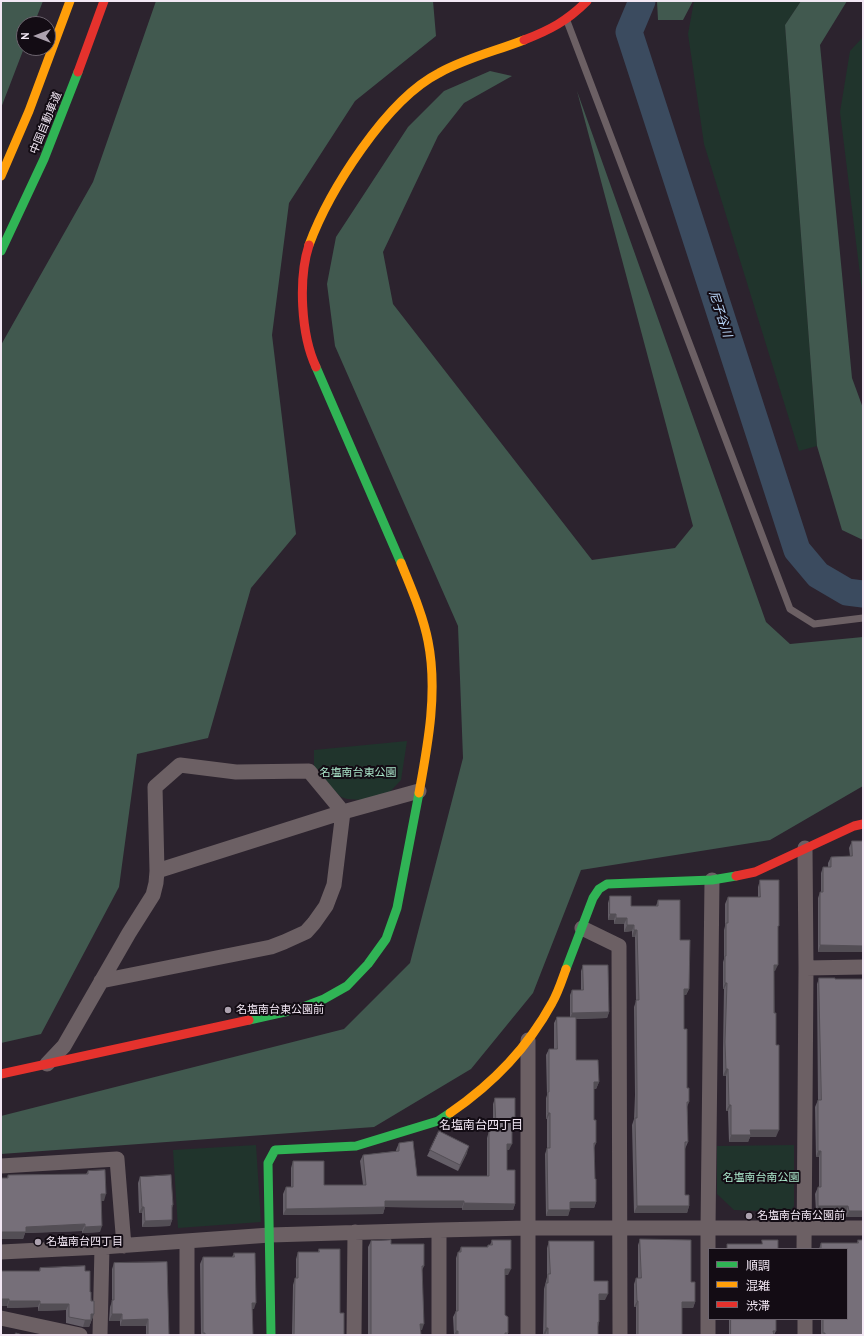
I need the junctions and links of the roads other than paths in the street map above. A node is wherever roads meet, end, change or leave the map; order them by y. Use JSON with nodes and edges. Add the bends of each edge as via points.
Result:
{"nodes":[{"id":1,"x":70,"y":1,"type":"edge"},
{"id":2,"x":104,"y":1,"type":"edge"},
{"id":3,"x":587,"y":1,"type":"edge"},
{"id":4,"x":567,"y":20,"type":"junction"},
{"id":5,"x":1,"y":176,"type":"edge"},
{"id":6,"x":1,"y":251,"type":"edge"},
{"id":7,"x":863,"y":618,"type":"edge"},
{"id":8,"x":419,"y":791,"type":"junction"},
{"id":9,"x":343,"y":812,"type":"junction"},
{"id":10,"x":863,"y":824,"type":"edge"},
{"id":11,"x":805,"y":848,"type":"junction"},
{"id":12,"x":157,"y":871,"type":"junction"},
{"id":13,"x":712,"y":880,"type":"junction"},
{"id":14,"x":582,"y":928,"type":"junction"},
{"id":15,"x":863,"y":967,"type":"edge"},
{"id":16,"x":806,"y":968,"type":"junction"},
{"id":17,"x":101,"y":981,"type":"junction"},
{"id":18,"x":528,"y":1040,"type":"junction"},
{"id":19,"x":47,"y":1064,"type":"junction"},
{"id":20,"x":1,"y":1074,"type":"edge"},
{"id":21,"x":1,"y":1166,"type":"edge"},
{"id":22,"x":528,"y":1228,"type":"junction"},
{"id":23,"x":804,"y":1228,"type":"junction"},
{"id":24,"x":863,"y":1228,"type":"edge"},
{"id":25,"x":620,"y":1229,"type":"junction"},
{"id":26,"x":708,"y":1229,"type":"junction"},
{"id":27,"x":439,"y":1230,"type":"junction"},
{"id":28,"x":355,"y":1232,"type":"junction"},
{"id":29,"x":270,"y":1235,"type":"junction"},
{"id":30,"x":187,"y":1241,"type":"junction"},
{"id":31,"x":124,"y":1246,"type":"junction"},
{"id":32,"x":102,"y":1247,"type":"junction"},
{"id":33,"x":804,"y":1248,"type":"edge"},
{"id":34,"x":1,"y":1252,"type":"edge"},
{"id":35,"x":1,"y":1318,"type":"edge"},
{"id":36,"x":805,"y":1320,"type":"edge"},
{"id":37,"x":80,"y":1335,"type":"edge"},
{"id":38,"x":100,"y":1335,"type":"edge"},
{"id":39,"x":187,"y":1335,"type":"edge"},
{"id":40,"x":271,"y":1335,"type":"edge"},
{"id":41,"x":354,"y":1335,"type":"edge"},
{"id":42,"x":439,"y":1335,"type":"edge"},
{"id":43,"x":528,"y":1335,"type":"edge"},
{"id":44,"x":620,"y":1335,"type":"edge"},
{"id":45,"x":708,"y":1335,"type":"edge"},
{"id":46,"x":805,"y":1335,"type":"edge"}],
"edges":[{"from":1,"to":5,"type":"main road","name":"中国自動車道","via":[[47,65]]},
{"from":2,"to":6,"type":"main road","name":"中国自動車道","via":[[78,76],[42,164]]},
{"from":3,"to":4,"type":"main road"},
{"from":4,"to":7,"type":"lane","via":[[790,609],[814,624]]},
{"from":4,"to":8,"type":"main road","via":[[539,35],[438,73],[395,108],[350,165],[318,223],[305,259],[302,294],[312,359],[400,560],[428,641],[432,705]]},
{"from":8,"to":9,"type":"street"},
{"from":8,"to":19,"type":"main road","via":[[397,908],[386,939],[368,964],[347,986],[298,1009]]},
{"from":9,"to":12,"type":"street"},
{"from":9,"to":12,"type":"street","via":[[309,771],[236,772],[180,765],[155,787]]},
{"from":9,"to":17,"type":"street","via":[[333,889],[326,906],[306,932],[271,947]]},
{"from":10,"to":11,"type":"main road"},
{"from":11,"to":13,"type":"main road","via":[[754,872]]},
{"from":11,"to":16,"type":"street"},
{"from":12,"to":17,"type":"street","via":[[153,895]]},
{"from":13,"to":14,"type":"main road","via":[[608,884],[599,889],[593,898]]},
{"from":13,"to":26,"type":"street"},
{"from":14,"to":18,"type":"main road","via":[[552,1003]]},
{"from":14,"to":25,"type":"street","via":[[619,946]]},
{"from":15,"to":16,"type":"street"},
{"from":16,"to":23,"type":"street"},
{"from":17,"to":19,"type":"street","via":[[64,1046]]},
{"from":18,"to":22,"type":"street"},
{"from":18,"to":29,"type":"main road","via":[[495,1077],[466,1102],[438,1121],[356,1146],[275,1150],[268,1163]]},
{"from":19,"to":20,"type":"main road"},
{"from":21,"to":31,"type":"street","via":[[117,1159]]},
{"from":22,"to":25,"type":"street"},
{"from":22,"to":27,"type":"street"},
{"from":22,"to":43,"type":"street"},
{"from":23,"to":24,"type":"street"},
{"from":23,"to":26,"type":"street"},
{"from":23,"to":33,"type":"street"},
{"from":25,"to":26,"type":"street"},
{"from":25,"to":44,"type":"street"},
{"from":26,"to":45,"type":"street"},
{"from":27,"to":28,"type":"street"},
{"from":27,"to":42,"type":"street"},
{"from":28,"to":29,"type":"street"},
{"from":28,"to":41,"type":"street"},
{"from":29,"to":30,"type":"street"},
{"from":29,"to":40,"type":"main road"},
{"from":30,"to":31,"type":"street"},
{"from":30,"to":39,"type":"street"},
{"from":31,"to":32,"type":"street"},
{"from":32,"to":34,"type":"street"},
{"from":32,"to":38,"type":"street"},
{"from":35,"to":37,"type":"street"},
{"from":36,"to":46,"type":"street"}]}
